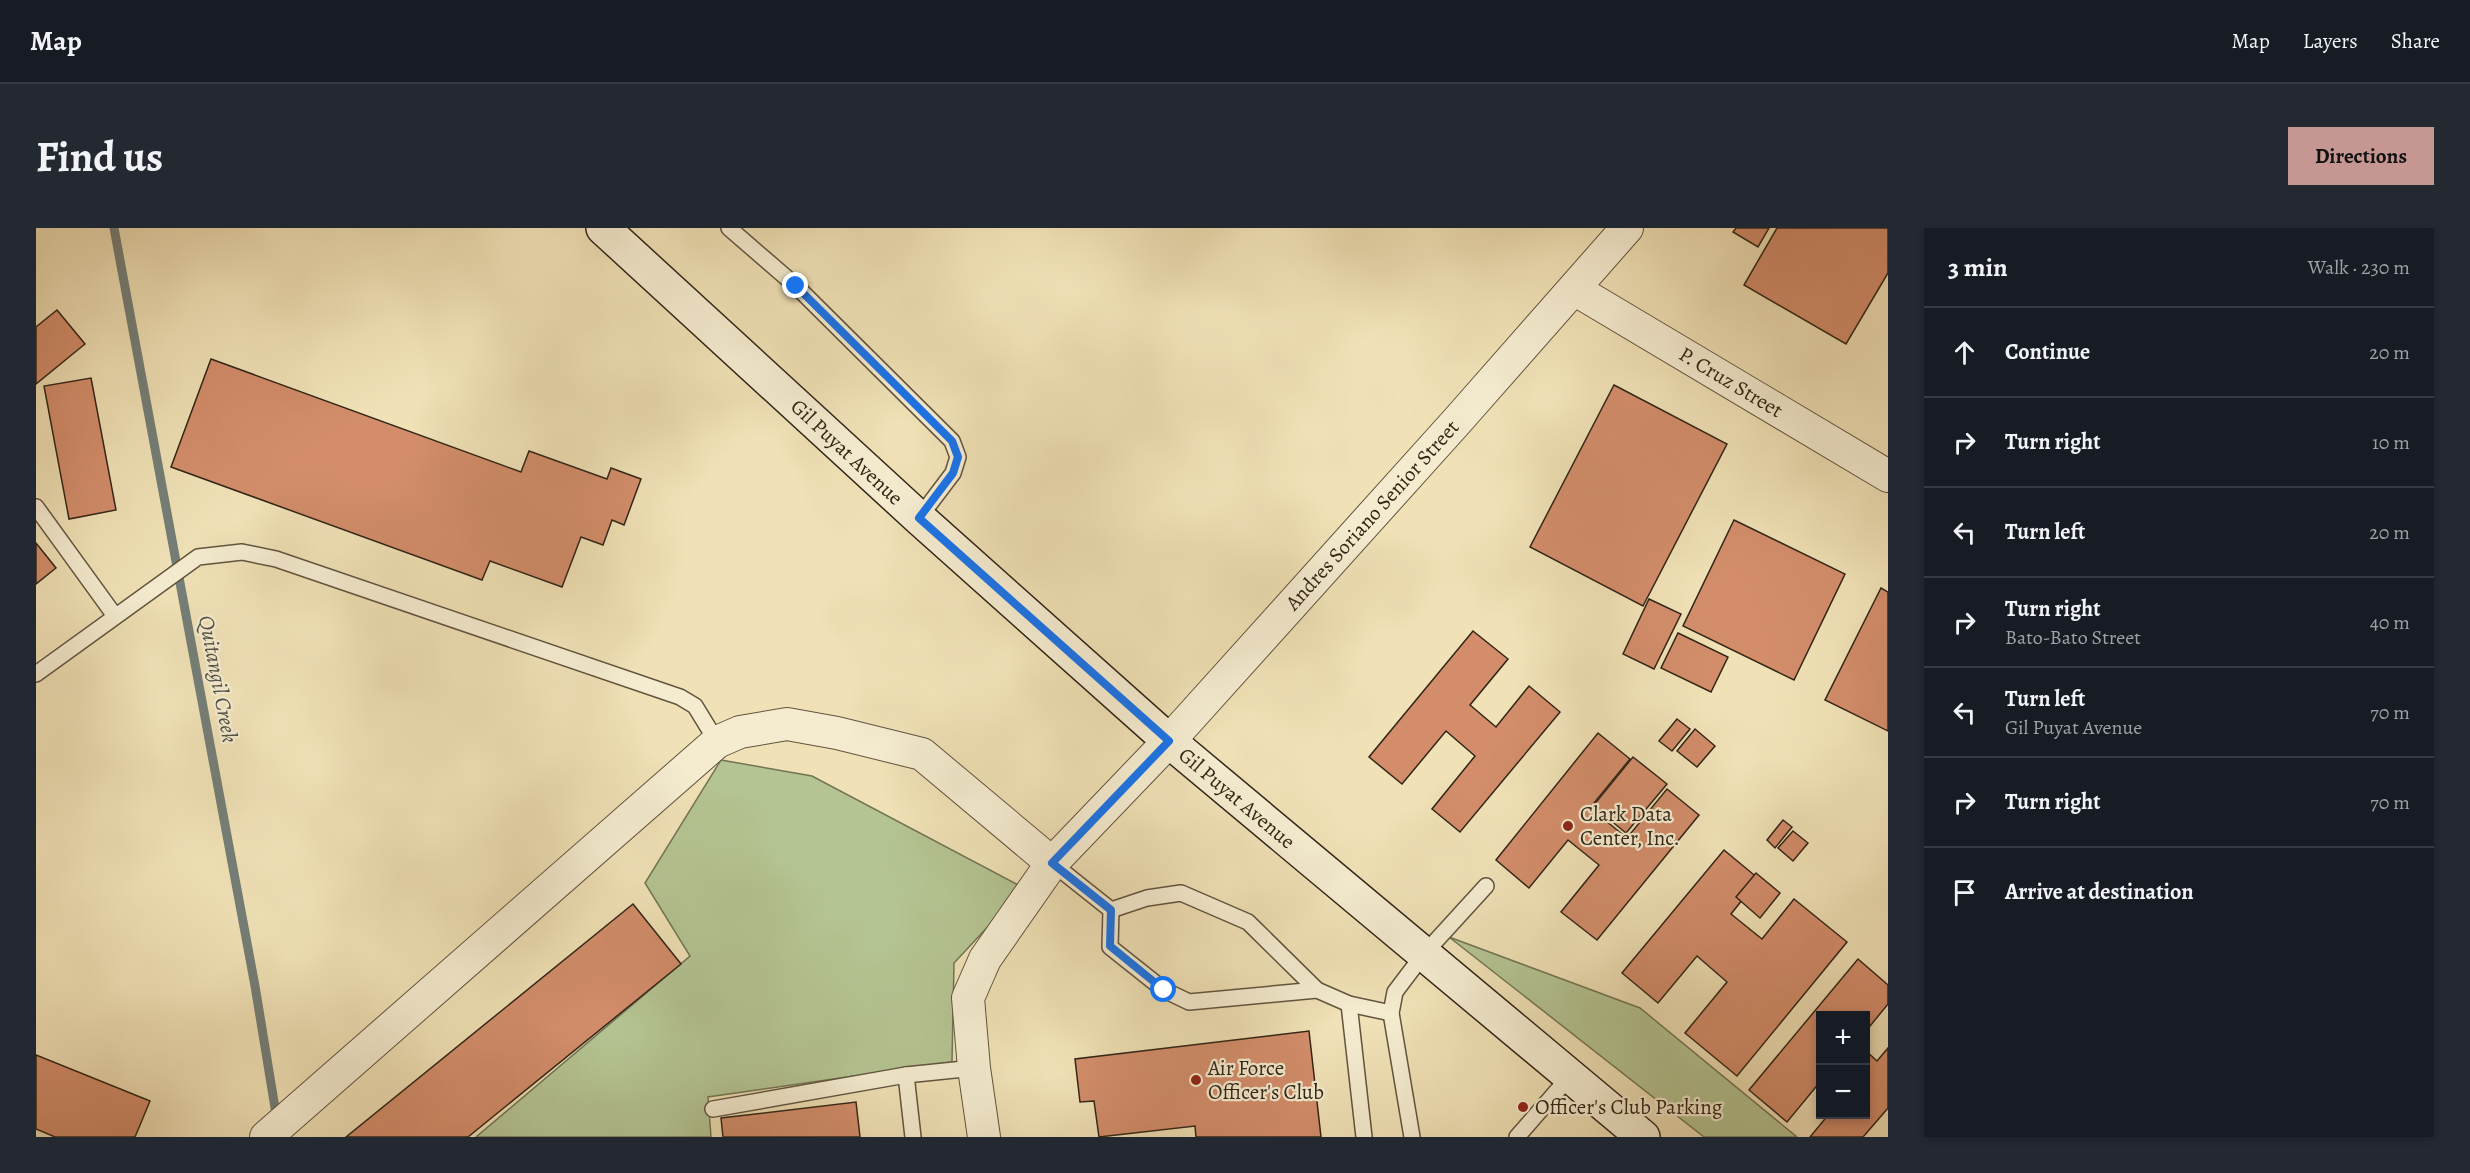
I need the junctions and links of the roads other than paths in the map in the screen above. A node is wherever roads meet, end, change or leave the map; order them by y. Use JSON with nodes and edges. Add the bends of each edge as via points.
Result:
{"nodes":[{"id":1,"x":603,"y":228,"type":"edge"},
{"id":2,"x":729,"y":228,"type":"edge"},
{"id":3,"x":1627,"y":228,"type":"edge"},
{"id":4,"x":1574,"y":289,"type":"junction"},
{"id":5,"x":1888,"y":476,"type":"edge"},
{"id":6,"x":36,"y":507,"type":"edge"},
{"id":7,"x":919,"y":518,"type":"junction"},
{"id":8,"x":115,"y":616,"type":"junction"},
{"id":9,"x":36,"y":674,"type":"edge"},
{"id":10,"x":1169,"y":741,"type":"junction"},
{"id":11,"x":717,"y":742,"type":"junction"},
{"id":12,"x":1052,"y":863,"type":"junction"},
{"id":13,"x":1486,"y":886,"type":"dead end"},
{"id":14,"x":1111,"y":910,"type":"junction"},
{"id":15,"x":1423,"y":955,"type":"junction"},
{"id":16,"x":1317,"y":990,"type":"junction"},
{"id":17,"x":1349,"y":1004,"type":"junction"},
{"id":18,"x":1391,"y":1013,"type":"junction"},
{"id":19,"x":974,"y":1068,"type":"junction"},
{"id":20,"x":906,"y":1075,"type":"junction"},
{"id":21,"x":1570,"y":1076,"type":"junction"},
{"id":22,"x":713,"y":1109,"type":"dead end"},
{"id":23,"x":267,"y":1137,"type":"edge"},
{"id":24,"x":913,"y":1137,"type":"edge"},
{"id":25,"x":984,"y":1137,"type":"edge"},
{"id":26,"x":1364,"y":1137,"type":"edge"},
{"id":27,"x":1412,"y":1137,"type":"edge"},
{"id":28,"x":1516,"y":1137,"type":"edge"},
{"id":29,"x":1643,"y":1137,"type":"edge"}],
"edges":[{"from":1,"to":7,"type":"main road","name":"Gil Puyat Avenue"},
{"from":2,"to":7,"type":"lane","via":[[796,286],[952,441],[958,457],[953,473]]},
{"from":3,"to":4,"type":"street","name":"Andres Soriano Senior Street"},
{"from":4,"to":5,"type":"street","name":"P. Cruz Street"},
{"from":4,"to":10,"type":"street","name":"Andres Soriano Senior Street"},
{"from":6,"to":8,"type":"lane"},
{"from":7,"to":10,"type":"main road","name":"Gil Puyat Avenue"},
{"from":8,"to":9,"type":"lane"},
{"from":8,"to":11,"type":"lane","via":[[198,557],[242,552],[276,559],[680,697],[695,706]]},
{"from":10,"to":12,"type":"street","name":"Andres Soriano Senior Street"},
{"from":10,"to":15,"type":"main road","name":"Gil Puyat Avenue"},
{"from":11,"to":12,"type":"street","via":[[740,732],[787,724],[922,754]]},
{"from":11,"to":23,"type":"street"},
{"from":12,"to":14,"type":"lane"},
{"from":12,"to":19,"type":"street","name":"Andres Soriano Senior Street","via":[[985,959],[968,998]]},
{"from":13,"to":15,"type":"lane"},
{"from":14,"to":16,"type":"lane","via":[[1147,898],[1181,893],[1248,922]]},
{"from":14,"to":16,"type":"lane","via":[[1110,946],[1164,990],[1189,1002]]},
{"from":15,"to":18,"type":"lane","via":[[1395,992]]},
{"from":15,"to":21,"type":"main road","name":"Gil Puyat Avenue"},
{"from":16,"to":17,"type":"lane"},
{"from":17,"to":18,"type":"lane"},
{"from":17,"to":26,"type":"lane"},
{"from":18,"to":27,"type":"lane"},
{"from":19,"to":20,"type":"lane"},
{"from":19,"to":25,"type":"street","name":"Andres Soriano Senior Street"},
{"from":20,"to":22,"type":"lane"},
{"from":20,"to":24,"type":"lane"},
{"from":21,"to":28,"type":"lane"},
{"from":21,"to":29,"type":"main road","name":"Gil Puyat Avenue"}]}
